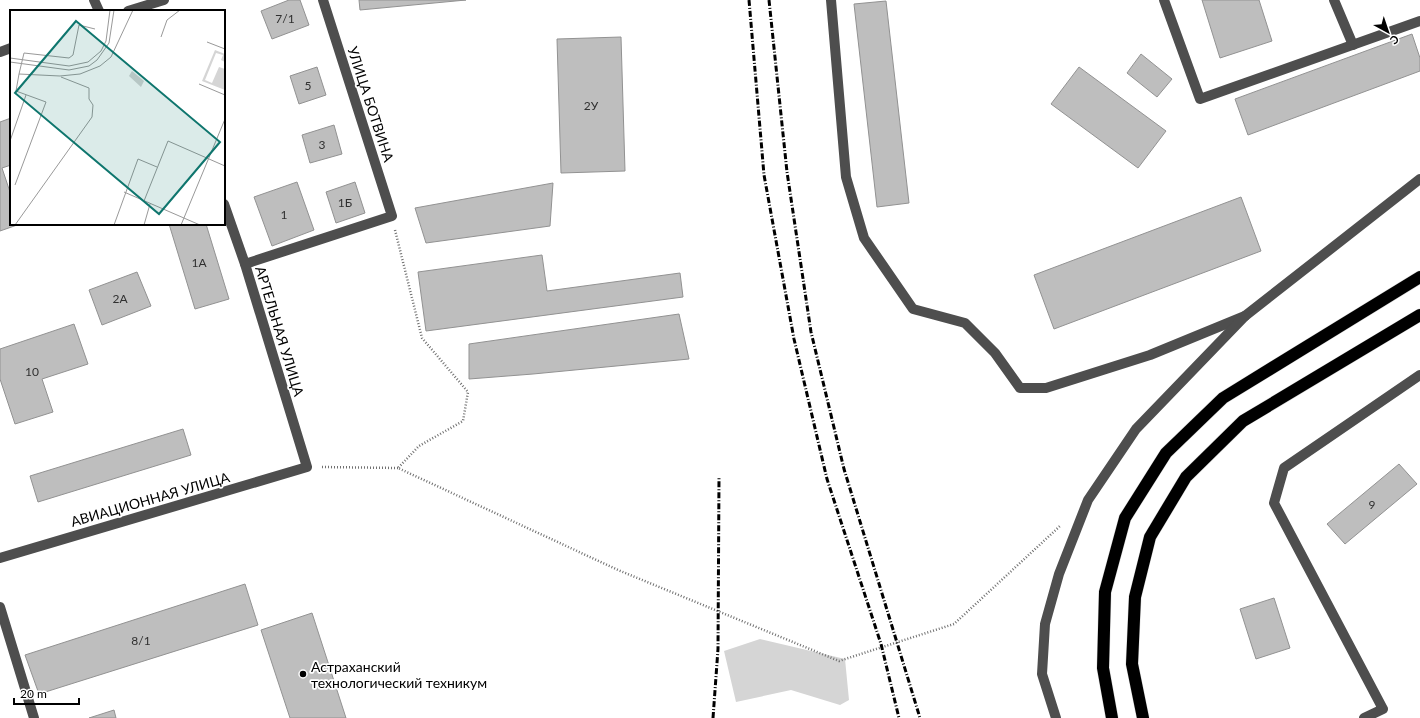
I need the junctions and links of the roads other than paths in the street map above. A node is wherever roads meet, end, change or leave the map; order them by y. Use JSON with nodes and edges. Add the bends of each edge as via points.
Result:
{"nodes":[{"id":1,"x":94,"y":0,"type":"edge"},
{"id":2,"x":164,"y":0,"type":"edge"},
{"id":3,"x":323,"y":0,"type":"edge"},
{"id":4,"x":831,"y":0,"type":"edge"},
{"id":5,"x":1164,"y":0,"type":"edge"},
{"id":6,"x":1334,"y":0,"type":"edge"},
{"id":7,"x":155,"y":7,"type":"edge"},
{"id":8,"x":99,"y":10,"type":"edge"},
{"id":9,"x":135,"y":10,"type":"edge"},
{"id":10,"x":1420,"y":21,"type":"edge"},
{"id":11,"x":1353,"y":45,"type":"junction"},
{"id":12,"x":10,"y":48,"type":"edge"},
{"id":13,"x":0,"y":52,"type":"edge"},
{"id":14,"x":1420,"y":179,"type":"edge"},
{"id":15,"x":225,"y":207,"type":"edge"},
{"id":16,"x":245,"y":264,"type":"junction"},
{"id":17,"x":1420,"y":277,"type":"edge"},
{"id":18,"x":1420,"y":315,"type":"edge"},
{"id":19,"x":1245,"y":316,"type":"junction"},
{"id":20,"x":1420,"y":375,"type":"edge"},
{"id":21,"x":307,"y":467,"type":"joint"},
{"id":22,"x":0,"y":558,"type":"edge"},
{"id":23,"x":0,"y":606,"type":"edge"},
{"id":24,"x":34,"y":718,"type":"edge"},
{"id":25,"x":1056,"y":718,"type":"edge"},
{"id":26,"x":1112,"y":718,"type":"edge"},
{"id":27,"x":1142,"y":718,"type":"edge"},
{"id":28,"x":1364,"y":718,"type":"edge"}],
"edges":[{"from":1,"to":8,"type":"street"},
{"from":2,"to":7,"type":"street"},
{"from":3,"to":16,"type":"street","name":"УЛИЦА БОТВИНА","via":[[392,216]]},
{"from":4,"to":19,"type":"street","via":[[846,177],[864,238],[913,309],[965,323],[995,353],[1020,388],[1046,388],[1143,357]]},
{"from":5,"to":11,"type":"street","via":[[1200,99]]},
{"from":6,"to":11,"type":"street"},
{"from":7,"to":9,"type":"street"},
{"from":10,"to":11,"type":"street"},
{"from":12,"to":13,"type":"street"},
{"from":14,"to":19,"type":"street"},
{"from":15,"to":16,"type":"street","name":"АРТЕЛЬНАЯ УЛИЦА"},
{"from":16,"to":21,"type":"street","name":"АРТЕЛЬНАЯ УЛИЦА"},
{"from":17,"to":26,"type":"highway","via":[[1223,398],[1166,453],[1125,518],[1105,592],[1103,668]]},
{"from":18,"to":27,"type":"highway","via":[[1243,422],[1186,477],[1150,537],[1135,597],[1132,664]]},
{"from":19,"to":25,"type":"street","via":[[1136,429],[1088,500],[1059,574],[1045,624],[1042,674]]},
{"from":20,"to":28,"type":"street","via":[[1284,468],[1274,503],[1383,709]]},
{"from":21,"to":22,"type":"street","name":"АВИАЦИОННАЯ УЛИЦА"},
{"from":23,"to":24,"type":"street"}]}
